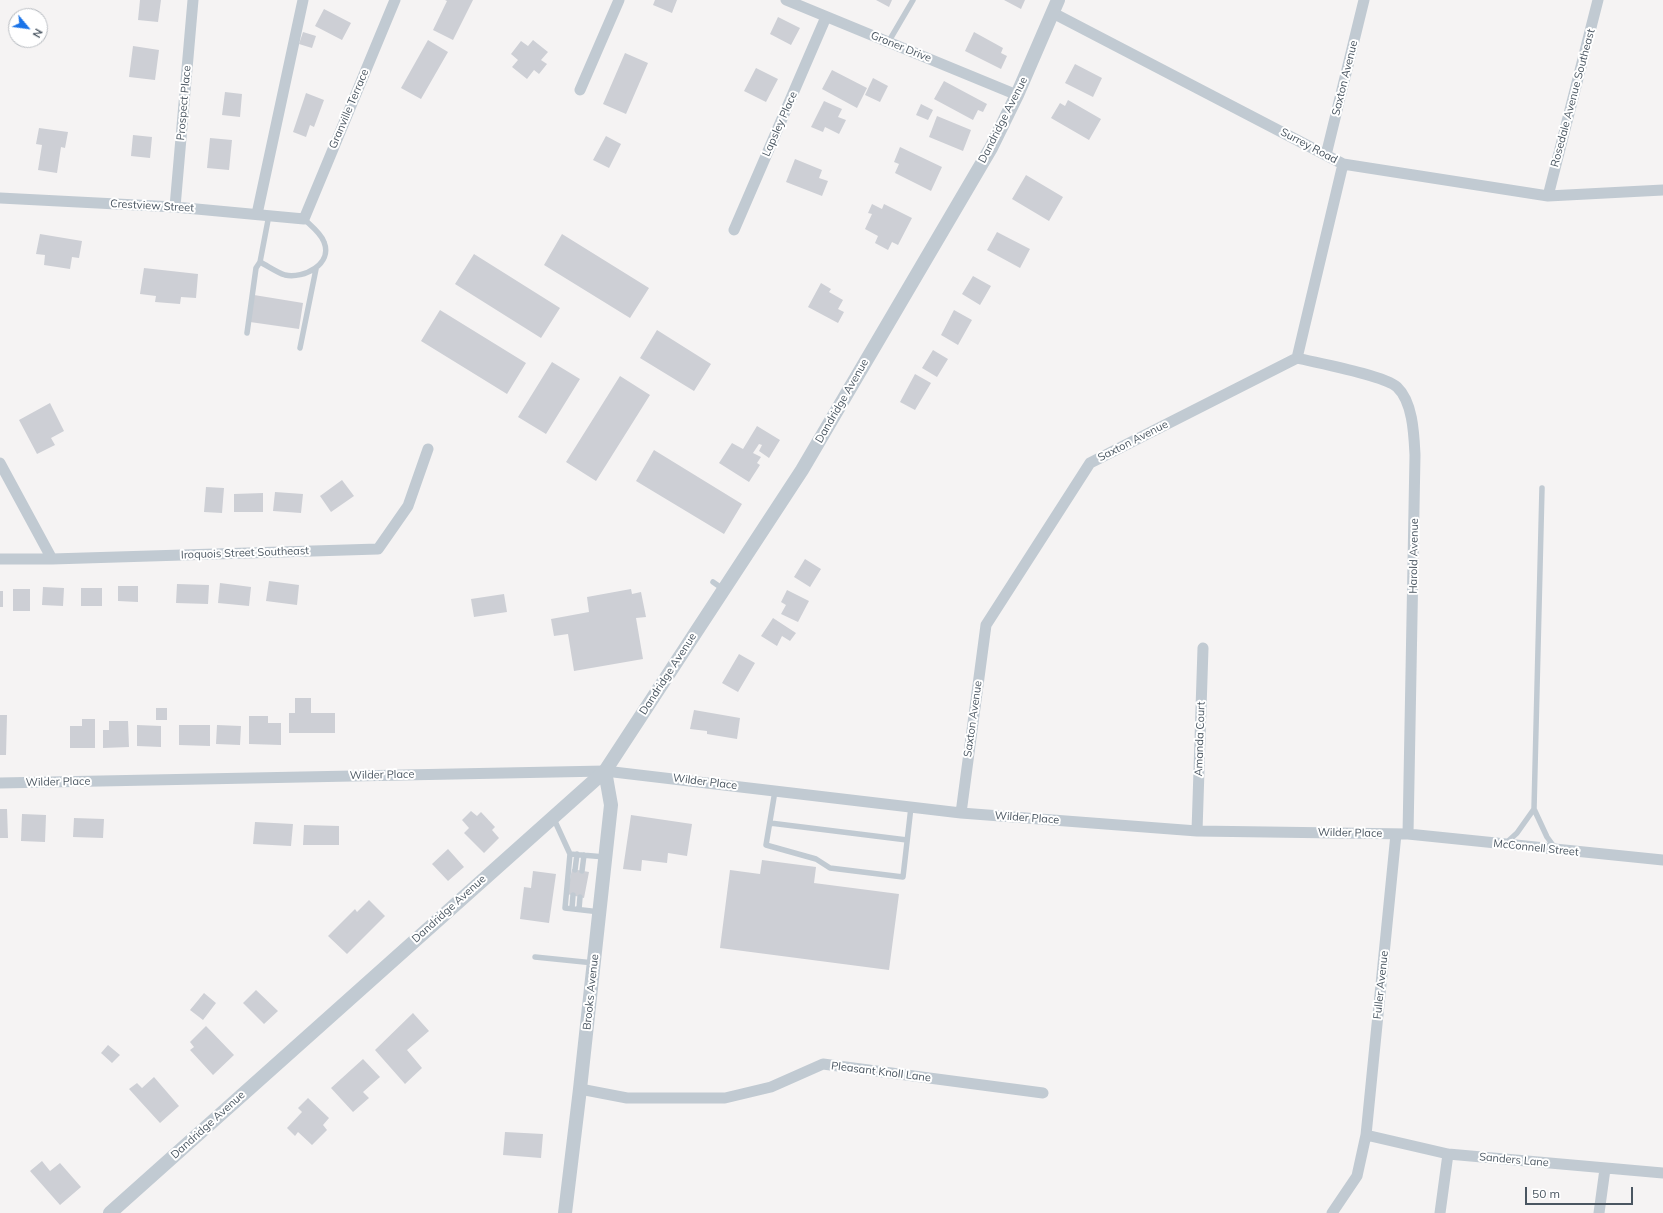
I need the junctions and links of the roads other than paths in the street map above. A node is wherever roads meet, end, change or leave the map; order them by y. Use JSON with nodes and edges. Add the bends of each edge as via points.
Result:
{"nodes":[{"id":1,"x":193,"y":0,"type":"edge"},
{"id":2,"x":303,"y":0,"type":"edge"},
{"id":3,"x":395,"y":0,"type":"edge"},
{"id":4,"x":620,"y":0,"type":"edge"},
{"id":5,"x":786,"y":0,"type":"edge"},
{"id":6,"x":913,"y":0,"type":"edge"},
{"id":7,"x":1364,"y":0,"type":"edge"},
{"id":8,"x":1598,"y":0,"type":"edge"},
{"id":9,"x":1055,"y":6,"type":"edge"},
{"id":10,"x":826,"y":18,"type":"junction"},
{"id":11,"x":889,"y":41,"type":"junction"},
{"id":12,"x":580,"y":90,"type":"dead end"},
{"id":13,"x":1017,"y":95,"type":"junction"},
{"id":14,"x":1326,"y":155,"type":"junction"},
{"id":15,"x":1342,"y":164,"type":"junction"},
{"id":16,"x":1663,"y":190,"type":"edge"},
{"id":17,"x":1548,"y":196,"type":"junction"},
{"id":18,"x":0,"y":198,"type":"edge"},
{"id":19,"x":175,"y":207,"type":"junction"},
{"id":20,"x":257,"y":214,"type":"junction"},
{"id":21,"x":269,"y":215,"type":"junction"},
{"id":22,"x":304,"y":218,"type":"junction"},
{"id":23,"x":734,"y":230,"type":"dead end"},
{"id":24,"x":260,"y":262,"type":"junction"},
{"id":25,"x":316,"y":269,"type":"junction"},
{"id":26,"x":247,"y":333,"type":"dead end"},
{"id":27,"x":300,"y":348,"type":"dead end"},
{"id":28,"x":1297,"y":358,"type":"junction"},
{"id":29,"x":428,"y":449,"type":"dead end"},
{"id":30,"x":0,"y":463,"type":"edge"},
{"id":31,"x":1542,"y":488,"type":"dead end"},
{"id":32,"x":0,"y":559,"type":"edge"},
{"id":33,"x":52,"y":559,"type":"junction"},
{"id":34,"x":1203,"y":648,"type":"dead end"},
{"id":35,"x":605,"y":770,"type":"junction"},
{"id":36,"x":0,"y":784,"type":"edge"},
{"id":37,"x":775,"y":791,"type":"junction"},
{"id":38,"x":911,"y":807,"type":"junction"},
{"id":39,"x":1534,"y":810,"type":"junction"},
{"id":40,"x":961,"y":812,"type":"junction"},
{"id":41,"x":553,"y":817,"type":"junction"},
{"id":42,"x":770,"y":823,"type":"junction"},
{"id":43,"x":1197,"y":831,"type":"junction"},
{"id":44,"x":1396,"y":834,"type":"junction"},
{"id":45,"x":1408,"y":834,"type":"junction"},
{"id":46,"x":907,"y":840,"type":"junction"},
{"id":47,"x":1504,"y":845,"type":"junction"},
{"id":48,"x":1556,"y":850,"type":"junction"},
{"id":49,"x":573,"y":854,"type":"junction"},
{"id":50,"x":584,"y":855,"type":"junction"},
{"id":51,"x":606,"y":857,"type":"junction"},
{"id":52,"x":1663,"y":860,"type":"edge"},
{"id":53,"x":575,"y":870,"type":"dead end"},
{"id":54,"x":582,"y":871,"type":"dead end"},
{"id":55,"x":573,"y":896,"type":"dead end"},
{"id":56,"x":580,"y":897,"type":"dead end"},
{"id":57,"x":572,"y":908,"type":"junction"},
{"id":58,"x":579,"y":909,"type":"junction"},
{"id":59,"x":600,"y":912,"type":"junction"},
{"id":60,"x":535,"y":957,"type":"dead end"},
{"id":61,"x":594,"y":963,"type":"junction"},
{"id":62,"x":580,"y":1089,"type":"junction"},
{"id":63,"x":1043,"y":1093,"type":"dead end"},
{"id":64,"x":1366,"y":1135,"type":"junction"},
{"id":65,"x":1448,"y":1154,"type":"junction"},
{"id":66,"x":1605,"y":1169,"type":"junction"},
{"id":67,"x":1663,"y":1173,"type":"edge"},
{"id":68,"x":110,"y":1213,"type":"edge"},
{"id":69,"x":565,"y":1213,"type":"edge"},
{"id":70,"x":1332,"y":1213,"type":"edge"},
{"id":71,"x":1440,"y":1213,"type":"edge"},
{"id":72,"x":1599,"y":1213,"type":"edge"}],
"edges":[{"from":1,"to":19,"type":"street","name":"Prospect Place"},
{"from":2,"to":20,"type":"street"},
{"from":3,"to":22,"type":"street","name":"Granville Terrace"},
{"from":4,"to":12,"type":"street"},
{"from":5,"to":10,"type":"street","name":"Groner Drive"},
{"from":6,"to":11,"type":"lane"},
{"from":7,"to":14,"type":"street","name":"Saxton Avenue"},
{"from":8,"to":17,"type":"street","name":"Rosedale Avenue Southeast"},
{"from":9,"to":13,"type":"street","name":"Dandridge Avenue"},
{"from":9,"to":14,"type":"street","name":"Surrey Road"},
{"from":10,"to":11,"type":"street","name":"Groner Drive"},
{"from":10,"to":23,"type":"street","name":"Lapsley Place"},
{"from":11,"to":13,"type":"street","name":"Groner Drive"},
{"from":13,"to":35,"type":"street","name":"Dandridge Avenue","via":[[991,148],[802,470],[718,586]]},
{"from":14,"to":15,"type":"street","name":"Surrey Road"},
{"from":15,"to":17,"type":"street","name":"Surrey Road"},
{"from":15,"to":28,"type":"street"},
{"from":16,"to":17,"type":"street","name":"Surrey Road"},
{"from":18,"to":19,"type":"street","name":"Crestview Street"},
{"from":19,"to":20,"type":"street","name":"Crestview Street"},
{"from":20,"to":21,"type":"street","name":"Crestview Street"},
{"from":21,"to":22,"type":"street","name":"Crestview Street"},
{"from":21,"to":24,"type":"lane"},
{"from":22,"to":25,"type":"lane","via":[[324,240],[326,247],[325,258]]},
{"from":24,"to":25,"type":"lane","via":[[286,275],[301,275]]},
{"from":24,"to":26,"type":"lane","via":[[256,268]]},
{"from":25,"to":27,"type":"lane"},
{"from":28,"to":40,"type":"street","name":"Saxton Avenue","via":[[1090,463],[986,625]]},
{"from":28,"to":45,"type":"street","name":"Harold Avenue","via":[[1380,378],[1397,387],[1407,403],[1413,424],[1416,455]]},
{"from":29,"to":33,"type":"street","name":"Iroquois Street Southeast","via":[[408,506],[378,549]]},
{"from":30,"to":33,"type":"street"},
{"from":31,"to":39,"type":"lane"},
{"from":32,"to":33,"type":"street","name":"Iroquois Street Southeast"},
{"from":34,"to":43,"type":"street","name":"Amanda Court"},
{"from":35,"to":36,"type":"street","name":"Wilder Place"},
{"from":35,"to":37,"type":"street","name":"Wilder Place"},
{"from":35,"to":41,"type":"street","name":"Dandridge Avenue"},
{"from":35,"to":51,"type":"street","name":"Brooks Avenue","via":[[611,805]]},
{"from":37,"to":38,"type":"street","name":"Wilder Place"},
{"from":37,"to":42,"type":"lane"},
{"from":38,"to":40,"type":"street","name":"Wilder Place"},
{"from":38,"to":46,"type":"lane"},
{"from":39,"to":47,"type":"lane","via":[[1517,833]]},
{"from":39,"to":48,"type":"lane"},
{"from":40,"to":43,"type":"street","name":"Wilder Place"},
{"from":41,"to":49,"type":"lane"},
{"from":41,"to":68,"type":"street","name":"Dandridge Avenue"},
{"from":42,"to":46,"type":"lane"},
{"from":42,"to":46,"type":"lane","via":[[766,845],[816,859],[830,868],[903,877]]},
{"from":43,"to":44,"type":"street","name":"Wilder Place"},
{"from":44,"to":45,"type":"street","name":"Wilder Place"},
{"from":44,"to":64,"type":"street","name":"Fuller Avenue"},
{"from":45,"to":47,"type":"street","name":"McConnell Street"},
{"from":47,"to":48,"type":"street","name":"McConnell Street"},
{"from":48,"to":52,"type":"street","name":"McConnell Street"},
{"from":49,"to":50,"type":"lane"},
{"from":49,"to":53,"type":"lane"},
{"from":49,"to":57,"type":"lane","via":[[565,908]]},
{"from":50,"to":51,"type":"lane"},
{"from":50,"to":54,"type":"lane"},
{"from":51,"to":59,"type":"street","name":"Brooks Avenue"},
{"from":55,"to":57,"type":"lane"},
{"from":56,"to":58,"type":"lane"},
{"from":57,"to":58,"type":"lane"},
{"from":58,"to":59,"type":"lane"},
{"from":59,"to":61,"type":"street","name":"Brooks Avenue"},
{"from":60,"to":61,"type":"lane"},
{"from":61,"to":62,"type":"street","name":"Brooks Avenue"},
{"from":62,"to":63,"type":"street","name":"Pleasant Knoll Lane","via":[[628,1098],[725,1098],[771,1087],[823,1064]]},
{"from":62,"to":69,"type":"street","name":"Brooks Avenue"},
{"from":64,"to":65,"type":"street","name":"Sanders Lane"},
{"from":64,"to":70,"type":"street","name":"Fuller Avenue","via":[[1357,1176]]},
{"from":65,"to":66,"type":"street","name":"Sanders Lane"},
{"from":65,"to":71,"type":"street"},
{"from":66,"to":67,"type":"street","name":"Sanders Lane"},
{"from":66,"to":72,"type":"street"}]}
